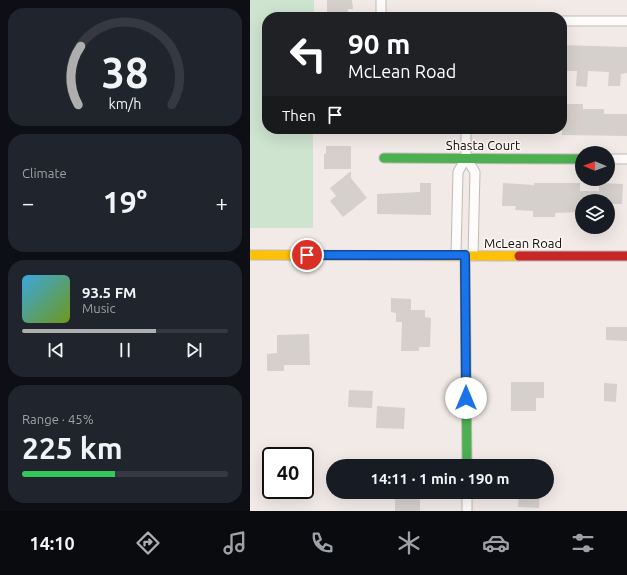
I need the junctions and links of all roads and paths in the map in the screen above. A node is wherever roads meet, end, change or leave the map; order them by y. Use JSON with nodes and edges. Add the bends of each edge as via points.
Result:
{"nodes":[{"id":1,"x":381,"y":0,"type":"edge"},
{"id":2,"x":381,"y":12,"type":"edge"},
{"id":3,"x":567,"y":21,"type":"edge"},
{"id":4,"x":627,"y":21,"type":"edge"},
{"id":5,"x":466,"y":134,"type":"edge"},
{"id":6,"x":384,"y":158,"type":"dead end"},
{"id":7,"x":466,"y":158,"type":"junction"},
{"id":8,"x":575,"y":159,"type":"edge"},
{"id":9,"x":615,"y":159,"type":"edge"},
{"id":10,"x":627,"y":159,"type":"edge"},
{"id":11,"x":250,"y":255,"type":"edge"},
{"id":12,"x":465,"y":255,"type":"junction"},
{"id":13,"x":627,"y":256,"type":"edge"},
{"id":14,"x":466,"y":459,"type":"edge"},
{"id":15,"x":467,"y":499,"type":"edge"},
{"id":16,"x":467,"y":511,"type":"edge"}],
"edges":[{"from":1,"to":2,"type":"street"},
{"from":3,"to":4,"type":"street"},
{"from":5,"to":7,"type":"street"},
{"from":6,"to":7,"type":"street","name":"Shasta Court"},
{"from":7,"to":8,"type":"street","name":"Shasta Court"},
{"from":7,"to":12,"type":"street","via":[[458,172]]},
{"from":7,"to":12,"type":"street","via":[[475,172]]},
{"from":9,"to":10,"type":"street"},
{"from":11,"to":12,"type":"street","name":"McLean Road"},
{"from":12,"to":13,"type":"street","name":"McLean Road"},
{"from":12,"to":14,"type":"street"},
{"from":15,"to":16,"type":"street"}]}
